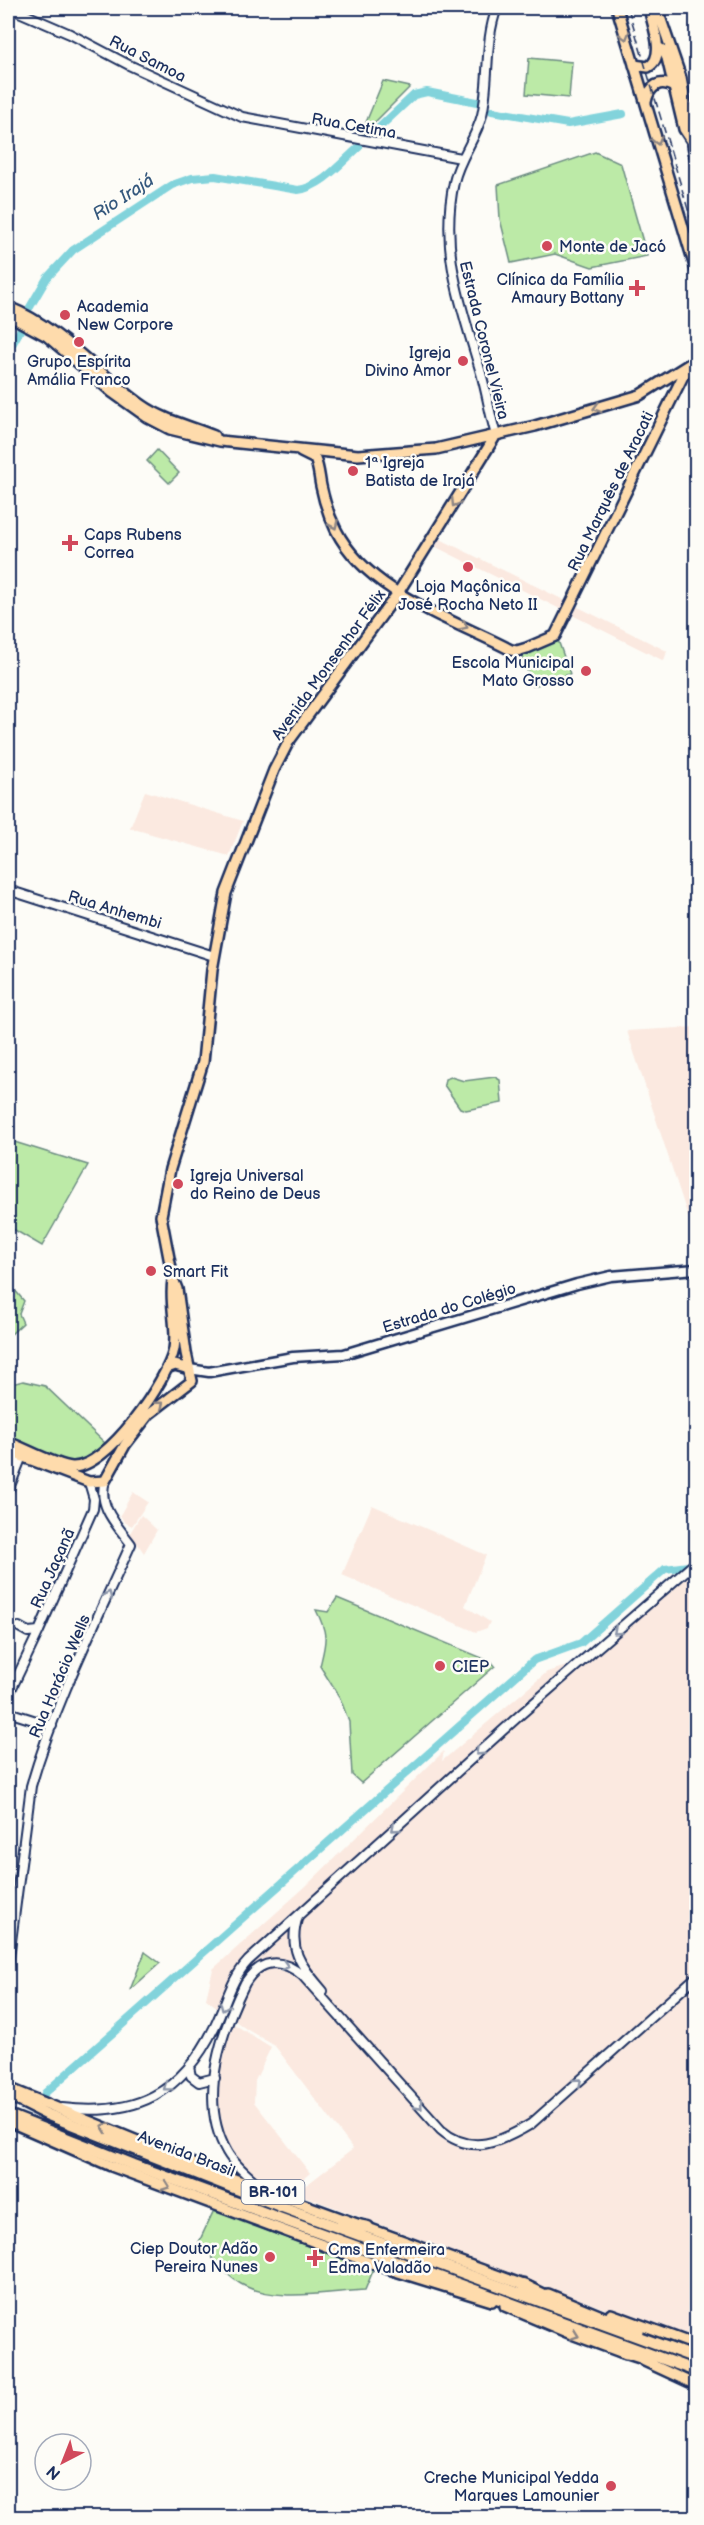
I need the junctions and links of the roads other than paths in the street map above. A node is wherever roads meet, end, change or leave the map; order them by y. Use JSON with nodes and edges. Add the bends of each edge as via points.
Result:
{"nodes":[{"id":1,"x":10,"y":8,"type":"edge"},
{"id":2,"x":497,"y":8,"type":"edge"},
{"id":3,"x":617,"y":8,"type":"edge"},
{"id":4,"x":649,"y":8,"type":"edge"},
{"id":5,"x":657,"y":8,"type":"edge"},
{"id":6,"x":658,"y":47,"type":"junction"},
{"id":7,"x":634,"y":65,"type":"junction"},
{"id":8,"x":675,"y":88,"type":"junction"},
{"id":9,"x":646,"y":102,"type":"junction"},
{"id":10,"x":242,"y":117,"type":"joint"},
{"id":11,"x":694,"y":142,"type":"junction"},
{"id":12,"x":461,"y":158,"type":"junction"},
{"id":13,"x":696,"y":162,"type":"edge"},
{"id":14,"x":696,"y":270,"type":"edge"},
{"id":15,"x":8,"y":307,"type":"edge"},
{"id":16,"x":8,"y":315,"type":"edge"},
{"id":17,"x":696,"y":361,"type":"edge"},
{"id":18,"x":681,"y":370,"type":"junction"},
{"id":19,"x":652,"y":389,"type":"junction"},
{"id":20,"x":671,"y":398,"type":"junction"},
{"id":21,"x":496,"y":435,"type":"junction"},
{"id":22,"x":230,"y":442,"type":"junction"},
{"id":23,"x":287,"y":447,"type":"junction"},
{"id":24,"x":358,"y":455,"type":"junction"},
{"id":25,"x":318,"y":469,"type":"junction"},
{"id":26,"x":405,"y":582,"type":"junction"},
{"id":27,"x":398,"y":593,"type":"junction"},
{"id":28,"x":412,"y":600,"type":"junction"},
{"id":29,"x":390,"y":604,"type":"junction"},
{"id":30,"x":8,"y":890,"type":"edge"},
{"id":31,"x":214,"y":956,"type":"junction"},
{"id":32,"x":696,"y":1269,"type":"edge"},
{"id":33,"x":173,"y":1279,"type":"junction"},
{"id":34,"x":172,"y":1304,"type":"junction"},
{"id":35,"x":181,"y":1316,"type":"junction"},
{"id":36,"x":167,"y":1368,"type":"junction"},
{"id":37,"x":189,"y":1369,"type":"junction"},
{"id":38,"x":209,"y":1372,"type":"junction"},
{"id":39,"x":192,"y":1381,"type":"junction"},
{"id":40,"x":8,"y":1442,"type":"edge"},
{"id":41,"x":8,"y":1451,"type":"edge"},
{"id":42,"x":23,"y":1452,"type":"junction"},
{"id":43,"x":92,"y":1463,"type":"junction"},
{"id":44,"x":105,"y":1481,"type":"junction"},
{"id":45,"x":89,"y":1482,"type":"junction"},
{"id":46,"x":8,"y":1491,"type":"edge"},
{"id":47,"x":96,"y":1503,"type":"junction"},
{"id":48,"x":107,"y":1510,"type":"junction"},
{"id":49,"x":696,"y":1562,"type":"edge"},
{"id":50,"x":19,"y":1627,"type":"dead end"},
{"id":51,"x":39,"y":1631,"type":"junction"},
{"id":52,"x":8,"y":1696,"type":"edge"},
{"id":53,"x":8,"y":1712,"type":"edge"},
{"id":54,"x":52,"y":1726,"type":"junction"},
{"id":55,"x":299,"y":1915,"type":"junction"},
{"id":56,"x":8,"y":1965,"type":"edge"},
{"id":57,"x":696,"y":1977,"type":"edge"},
{"id":58,"x":339,"y":2014,"type":"junction"},
{"id":59,"x":204,"y":2047,"type":"junction"},
{"id":60,"x":219,"y":2055,"type":"junction"},
{"id":61,"x":189,"y":2067,"type":"junction"},
{"id":62,"x":215,"y":2078,"type":"junction"},
{"id":63,"x":8,"y":2088,"type":"edge"},
{"id":64,"x":8,"y":2095,"type":"edge"},
{"id":65,"x":52,"y":2106,"type":"junction"},
{"id":66,"x":8,"y":2115,"type":"edge"},
{"id":67,"x":8,"y":2121,"type":"edge"},
{"id":68,"x":264,"y":2189,"type":"junction"},
{"id":69,"x":241,"y":2190,"type":"junction"},
{"id":70,"x":368,"y":2227,"type":"junction"},
{"id":71,"x":524,"y":2285,"type":"junction"},
{"id":72,"x":555,"y":2297,"type":"junction"},
{"id":73,"x":615,"y":2329,"type":"junction"},
{"id":74,"x":696,"y":2345,"type":"edge"},
{"id":75,"x":620,"y":2351,"type":"junction"},
{"id":76,"x":696,"y":2353,"type":"edge"},
{"id":77,"x":696,"y":2358,"type":"edge"},
{"id":78,"x":696,"y":2371,"type":"edge"},
{"id":79,"x":696,"y":2384,"type":"edge"}],
"edges":[{"from":1,"to":10,"type":"street","name":"Rua Samoa"},
{"from":2,"to":12,"type":"street","name":"Estrada Coronel Vieira","via":[[482,116]]},
{"from":3,"to":7,"type":"main road","one_way":true},
{"from":4,"to":6,"type":"main road"},
{"from":5,"to":11,"type":"main road","via":[[681,78]]},
{"from":6,"to":7,"type":"main road","via":[[651,66]]},
{"from":6,"to":8,"type":"main road","via":[[667,58]]},
{"from":7,"to":9,"type":"main road"},
{"from":8,"to":9,"type":"main road","via":[[658,83],[650,88]]},
{"from":8,"to":11,"type":"main road","via":[[684,129]]},
{"from":9,"to":14,"type":"main road","one_way":true},
{"from":10,"to":12,"type":"street","name":"Rua Cetima"},
{"from":11,"to":13,"type":"main road"},
{"from":12,"to":21,"type":"street","name":"Estrada Coronel Vieira","via":[[451,202],[451,264]]},
{"from":15,"to":22,"type":"main road","via":[[54,331],[146,408]]},
{"from":16,"to":22,"type":"main road","via":[[47,336],[112,392],[159,424],[194,436]]},
{"from":17,"to":18,"type":"main road"},
{"from":17,"to":20,"type":"main road","name":"Rua Marquês de Aracati"},
{"from":18,"to":19,"type":"main road"},
{"from":18,"to":20,"type":"main road"},
{"from":19,"to":20,"type":"main road","via":[[662,390]]},
{"from":19,"to":21,"type":"main road","one_way":true,"via":[[630,399]]},
{"from":28,"to":20,"type":"main road","name":"Rua Marquês de Aracati","one_way":true,"via":[[515,651],[555,636]]},
{"from":21,"to":24,"type":"main road","via":[[436,449]]},
{"from":21,"to":26,"type":"main road","name":"Avenida Monsenhor Félix","one_way":true},
{"from":22,"to":23,"type":"main road"},
{"from":23,"to":24,"type":"main road"},
{"from":23,"to":25,"type":"main road","via":[[311,456]]},
{"from":24,"to":25,"type":"main road","via":[[323,457]]},
{"from":25,"to":27,"type":"main road","one_way":true,"via":[[324,500],[339,535],[366,569]]},
{"from":26,"to":27,"type":"main road","name":"Avenida Monsenhor Félix"},
{"from":26,"to":28,"type":"main road"},
{"from":27,"to":28,"type":"main road"},
{"from":27,"to":29,"type":"main road","name":"Avenida Monsenhor Félix"},
{"from":28,"to":29,"type":"main road","via":[[398,595]]},
{"from":29,"to":31,"type":"main road","name":"Avenida Monsenhor Félix","via":[[283,752],[226,893]]},
{"from":30,"to":31,"type":"street","name":"Rua Anhembi"},
{"from":31,"to":33,"type":"main road","name":"Avenida Monsenhor Félix","via":[[203,1062],[162,1203],[162,1230]]},
{"from":32,"to":38,"type":"main road","name":"Estrada do Colégio","via":[[610,1276],[344,1354],[293,1357]]},
{"from":33,"to":34,"type":"main road","name":"Avenida Monsenhor Félix"},
{"from":33,"to":35,"type":"main road","name":"Avenida Monsenhor Félix"},
{"from":34,"to":35,"type":"main road"},
{"from":34,"to":36,"type":"main road","name":"Avenida Monsenhor Félix","via":[[175,1340]]},
{"from":35,"to":37,"type":"main road","name":"Avenida Monsenhor Félix"},
{"from":36,"to":37,"type":"main road","via":[[175,1365]]},
{"from":36,"to":43,"type":"main road","name":"Avenida Monsenhor Félix","via":[[123,1435]]},
{"from":37,"to":38,"type":"main road","name":"Estrada do Colégio"},
{"from":37,"to":39,"type":"main road","name":"Avenida Monsenhor Félix"},
{"from":38,"to":39,"type":"main road","name":"Estrada do Colégio"},
{"from":44,"to":39,"type":"main road","one_way":true,"via":[[125,1445],[149,1414]]},
{"from":40,"to":42,"type":"main road"},
{"from":41,"to":42,"type":"main road"},
{"from":42,"to":43,"type":"main road","via":[[73,1467]]},
{"from":42,"to":45,"type":"main road"},
{"from":42,"to":46,"type":"street"},
{"from":43,"to":45,"type":"main road"},
{"from":44,"to":45,"type":"main road"},
{"from":44,"to":47,"type":"street","name":"Rua Jaçanã"},
{"from":45,"to":47,"type":"street"},
{"from":47,"to":48,"type":"street"},
{"from":47,"to":48,"type":"street"},
{"from":47,"to":51,"type":"street","name":"Rua Jaçanã"},
{"from":54,"to":48,"type":"street","name":"Rua Horácio Wells","one_way":true,"via":[[131,1544]]},
{"from":49,"to":55,"type":"street","one_way":true},
{"from":50,"to":51,"type":"street","via":[[28,1632]]},
{"from":51,"to":52,"type":"street","name":"Rua Jaçanã"},
{"from":53,"to":54,"type":"street"},
{"from":54,"to":56,"type":"street","name":"Rua Horácio Wells","via":[[31,1786]]},
{"from":55,"to":58,"type":"street","via":[[294,1940],[296,1954]]},
{"from":55,"to":59,"type":"street","one_way":true,"via":[[242,1968]]},
{"from":58,"to":57,"type":"street","one_way":true,"via":[[451,2139],[462,2144],[490,2143],[531,2124]]},
{"from":60,"to":58,"type":"street","one_way":true,"via":[[240,1992],[249,1977],[264,1966],[282,1963],[294,1969]]},
{"from":59,"to":60,"type":"street"},
{"from":59,"to":61,"type":"street"},
{"from":60,"to":62,"type":"street"},
{"from":61,"to":62,"type":"street","via":[[191,2076],[199,2082]]},
{"from":61,"to":65,"type":"street","one_way":true,"via":[[162,2091],[132,2106],[94,2111]]},
{"from":62,"to":68,"type":"street","via":[[216,2116],[223,2144],[234,2161]]},
{"from":63,"to":65,"type":"main road","name":"Avenida Brasil","number":"BR-101"},
{"from":64,"to":69,"type":"highway","name":"Avenida Brasil","number":"BR-101","via":[[46,2114]]},
{"from":68,"to":65,"type":"main road","name":"Avenida Brasil","number":"BR-101","one_way":true},
{"from":66,"to":78,"type":"highway","name":"Avenida Brasil","number":"BR-101"},
{"from":67,"to":75,"type":"main road","number":"BR-101","one_way":true,"via":[[111,2166],[385,2268],[497,2303]]},
{"from":68,"to":70,"type":"main road","name":"Avenida Brasil","number":"BR-101"},
{"from":69,"to":70,"type":"highway","via":[[345,2224]]},
{"from":69,"to":73,"type":"highway","name":"Avenida Brasil","number":"BR-101"},
{"from":70,"to":71,"type":"main road","name":"Avenida Brasil","number":"BR-101"},
{"from":71,"to":72,"type":"main road","name":"Avenida Brasil"},
{"from":71,"to":73,"type":"highway"},
{"from":72,"to":74,"type":"main road","name":"Avenida Brasil"},
{"from":72,"to":76,"type":"main road","name":"Avenida Brasil"},
{"from":73,"to":77,"type":"highway","name":"Avenida Brasil","number":"BR-101"},
{"from":75,"to":78,"type":"highway"},
{"from":75,"to":79,"type":"main road"}]}
